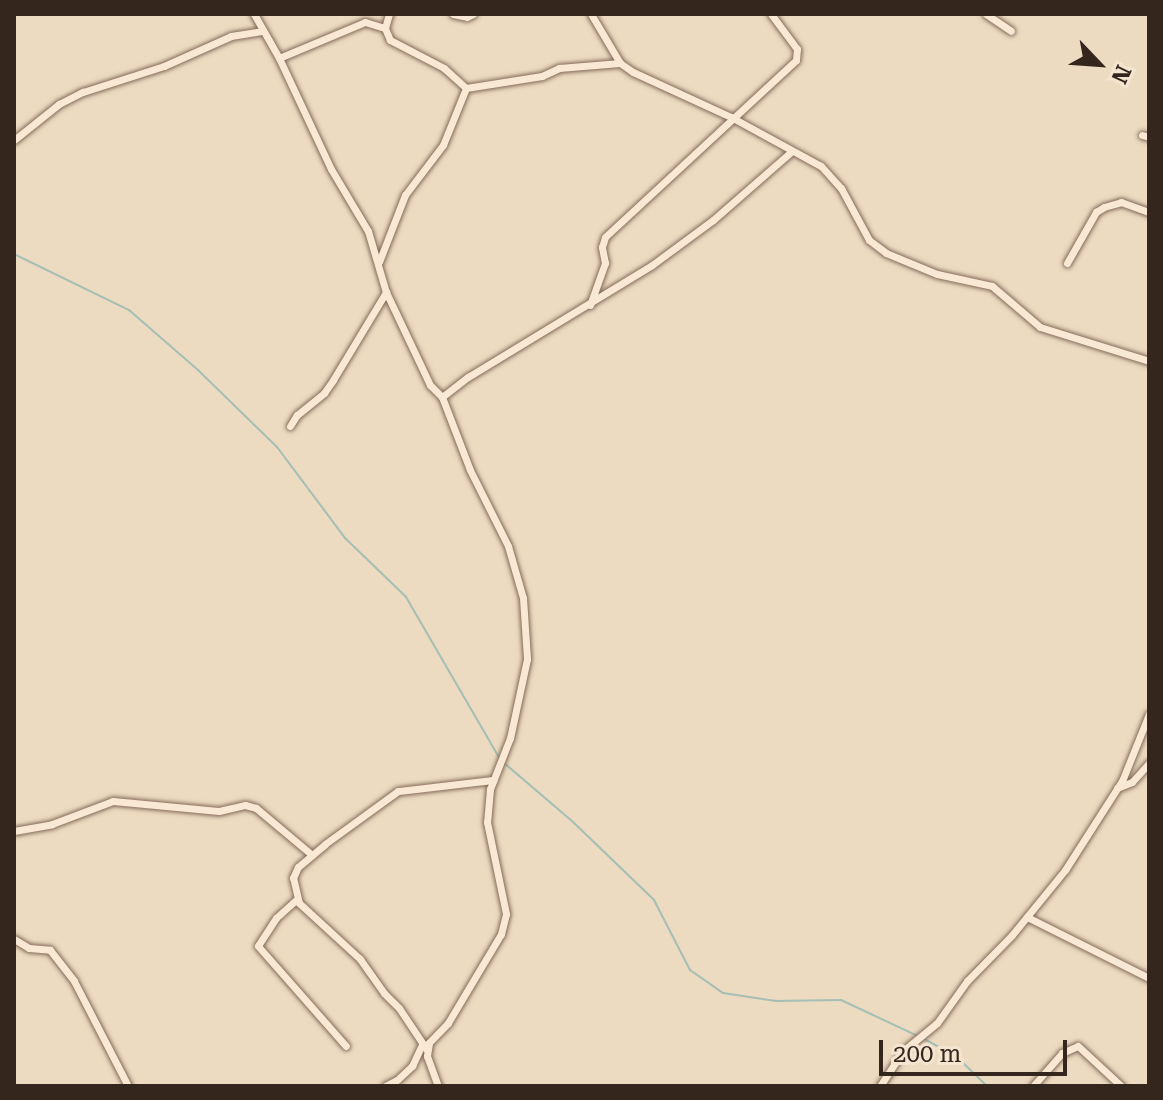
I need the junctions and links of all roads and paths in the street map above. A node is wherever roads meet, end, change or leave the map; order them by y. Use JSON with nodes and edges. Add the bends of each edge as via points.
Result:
{"nodes":[{"id":1,"x":254,"y":14,"type":"edge"},
{"id":2,"x":389,"y":14,"type":"edge"},
{"id":3,"x":453,"y":14,"type":"edge"},
{"id":4,"x":473,"y":14,"type":"edge"},
{"id":5,"x":591,"y":14,"type":"edge"},
{"id":6,"x":771,"y":14,"type":"edge"},
{"id":7,"x":986,"y":14,"type":"edge"},
{"id":8,"x":385,"y":28,"type":"junction"},
{"id":9,"x":262,"y":31,"type":"junction"},
{"id":10,"x":1011,"y":31,"type":"dead end"},
{"id":11,"x":279,"y":58,"type":"junction"},
{"id":12,"x":620,"y":63,"type":"junction"},
{"id":13,"x":466,"y":88,"type":"junction"},
{"id":14,"x":731,"y":117,"type":"junction"},
{"id":15,"x":14,"y":140,"type":"edge"},
{"id":16,"x":792,"y":151,"type":"junction"},
{"id":17,"x":1149,"y":212,"type":"edge"},
{"id":18,"x":1067,"y":263,"type":"dead end"},
{"id":19,"x":379,"y":265,"type":"junction"},
{"id":20,"x":386,"y":292,"type":"junction"},
{"id":21,"x":590,"y":305,"type":"junction"},
{"id":22,"x":1149,"y":361,"type":"edge"},
{"id":23,"x":442,"y":397,"type":"junction"},
{"id":24,"x":290,"y":426,"type":"dead end"},
{"id":25,"x":1149,"y":714,"type":"edge"},
{"id":26,"x":1149,"y":763,"type":"edge"},
{"id":27,"x":493,"y":780,"type":"junction"},
{"id":28,"x":1117,"y":788,"type":"junction"},
{"id":29,"x":14,"y":831,"type":"edge"},
{"id":30,"x":312,"y":855,"type":"junction"},
{"id":31,"x":297,"y":899,"type":"junction"},
{"id":32,"x":1027,"y":917,"type":"junction"},
{"id":33,"x":14,"y":939,"type":"edge"},
{"id":34,"x":1149,"y":978,"type":"edge"},
{"id":35,"x":346,"y":1046,"type":"dead end"},
{"id":36,"x":424,"y":1048,"type":"junction"},
{"id":37,"x":128,"y":1086,"type":"edge"},
{"id":38,"x":385,"y":1086,"type":"edge"},
{"id":39,"x":438,"y":1086,"type":"edge"},
{"id":40,"x":880,"y":1086,"type":"edge"},
{"id":41,"x":1033,"y":1086,"type":"edge"},
{"id":42,"x":1121,"y":1086,"type":"edge"}],
"edges":[{"from":1,"to":9,"type":"street"},
{"from":2,"to":8,"type":"street"},
{"from":3,"to":4,"type":"street"},
{"from":5,"to":12,"type":"street"},
{"from":6,"to":14,"type":"street","via":[[797,49],[796,60]]},
{"from":7,"to":10,"type":"street"},
{"from":8,"to":11,"type":"street","via":[[365,22]]},
{"from":8,"to":13,"type":"street","via":[[390,40],[444,68]]},
{"from":9,"to":11,"type":"street"},
{"from":9,"to":15,"type":"street","via":[[231,36],[164,66],[83,92]]},
{"from":11,"to":19,"type":"street","via":[[331,169],[368,231]]},
{"from":12,"to":13,"type":"street","via":[[559,68],[542,76]]},
{"from":12,"to":14,"type":"street","via":[[656,85]]},
{"from":13,"to":19,"type":"street","via":[[443,145],[405,195]]},
{"from":14,"to":16,"type":"street"},
{"from":14,"to":21,"type":"street","via":[[605,237],[605,263]]},
{"from":16,"to":21,"type":"street","via":[[713,220]]},
{"from":16,"to":22,"type":"street","via":[[828,172],[869,240],[886,253],[937,274],[992,286],[1040,327]]},
{"from":17,"to":18,"type":"street","via":[[1121,202],[1104,207]]},
{"from":19,"to":20,"type":"street"},
{"from":20,"to":23,"type":"street","via":[[430,385]]},
{"from":20,"to":24,"type":"street","via":[[324,393]]},
{"from":21,"to":23,"type":"street"},
{"from":23,"to":27,"type":"street","via":[[508,546],[523,598],[527,659],[510,738]]},
{"from":25,"to":28,"type":"street"},
{"from":26,"to":28,"type":"street","via":[[1132,782]]},
{"from":27,"to":30,"type":"street","via":[[398,791]]},
{"from":27,"to":36,"type":"street","via":[[488,841],[506,902],[504,925],[448,1023]]},
{"from":28,"to":32,"type":"street","via":[[1065,870]]},
{"from":29,"to":30,"type":"street","via":[[52,824],[113,801],[219,811],[245,805],[256,808]]},
{"from":30,"to":31,"type":"street","via":[[293,878]]},
{"from":31,"to":35,"type":"street","via":[[276,918],[258,946]]},
{"from":31,"to":36,"type":"street","via":[[368,968]]},
{"from":32,"to":34,"type":"street"},
{"from":32,"to":40,"type":"street","via":[[923,1038],[903,1051]]},
{"from":33,"to":37,"type":"street","via":[[29,948],[50,950],[74,981]]},
{"from":36,"to":38,"type":"street","via":[[412,1066]]},
{"from":36,"to":39,"type":"street"},
{"from":41,"to":42,"type":"street","via":[[1062,1053],[1078,1046]]}]}
